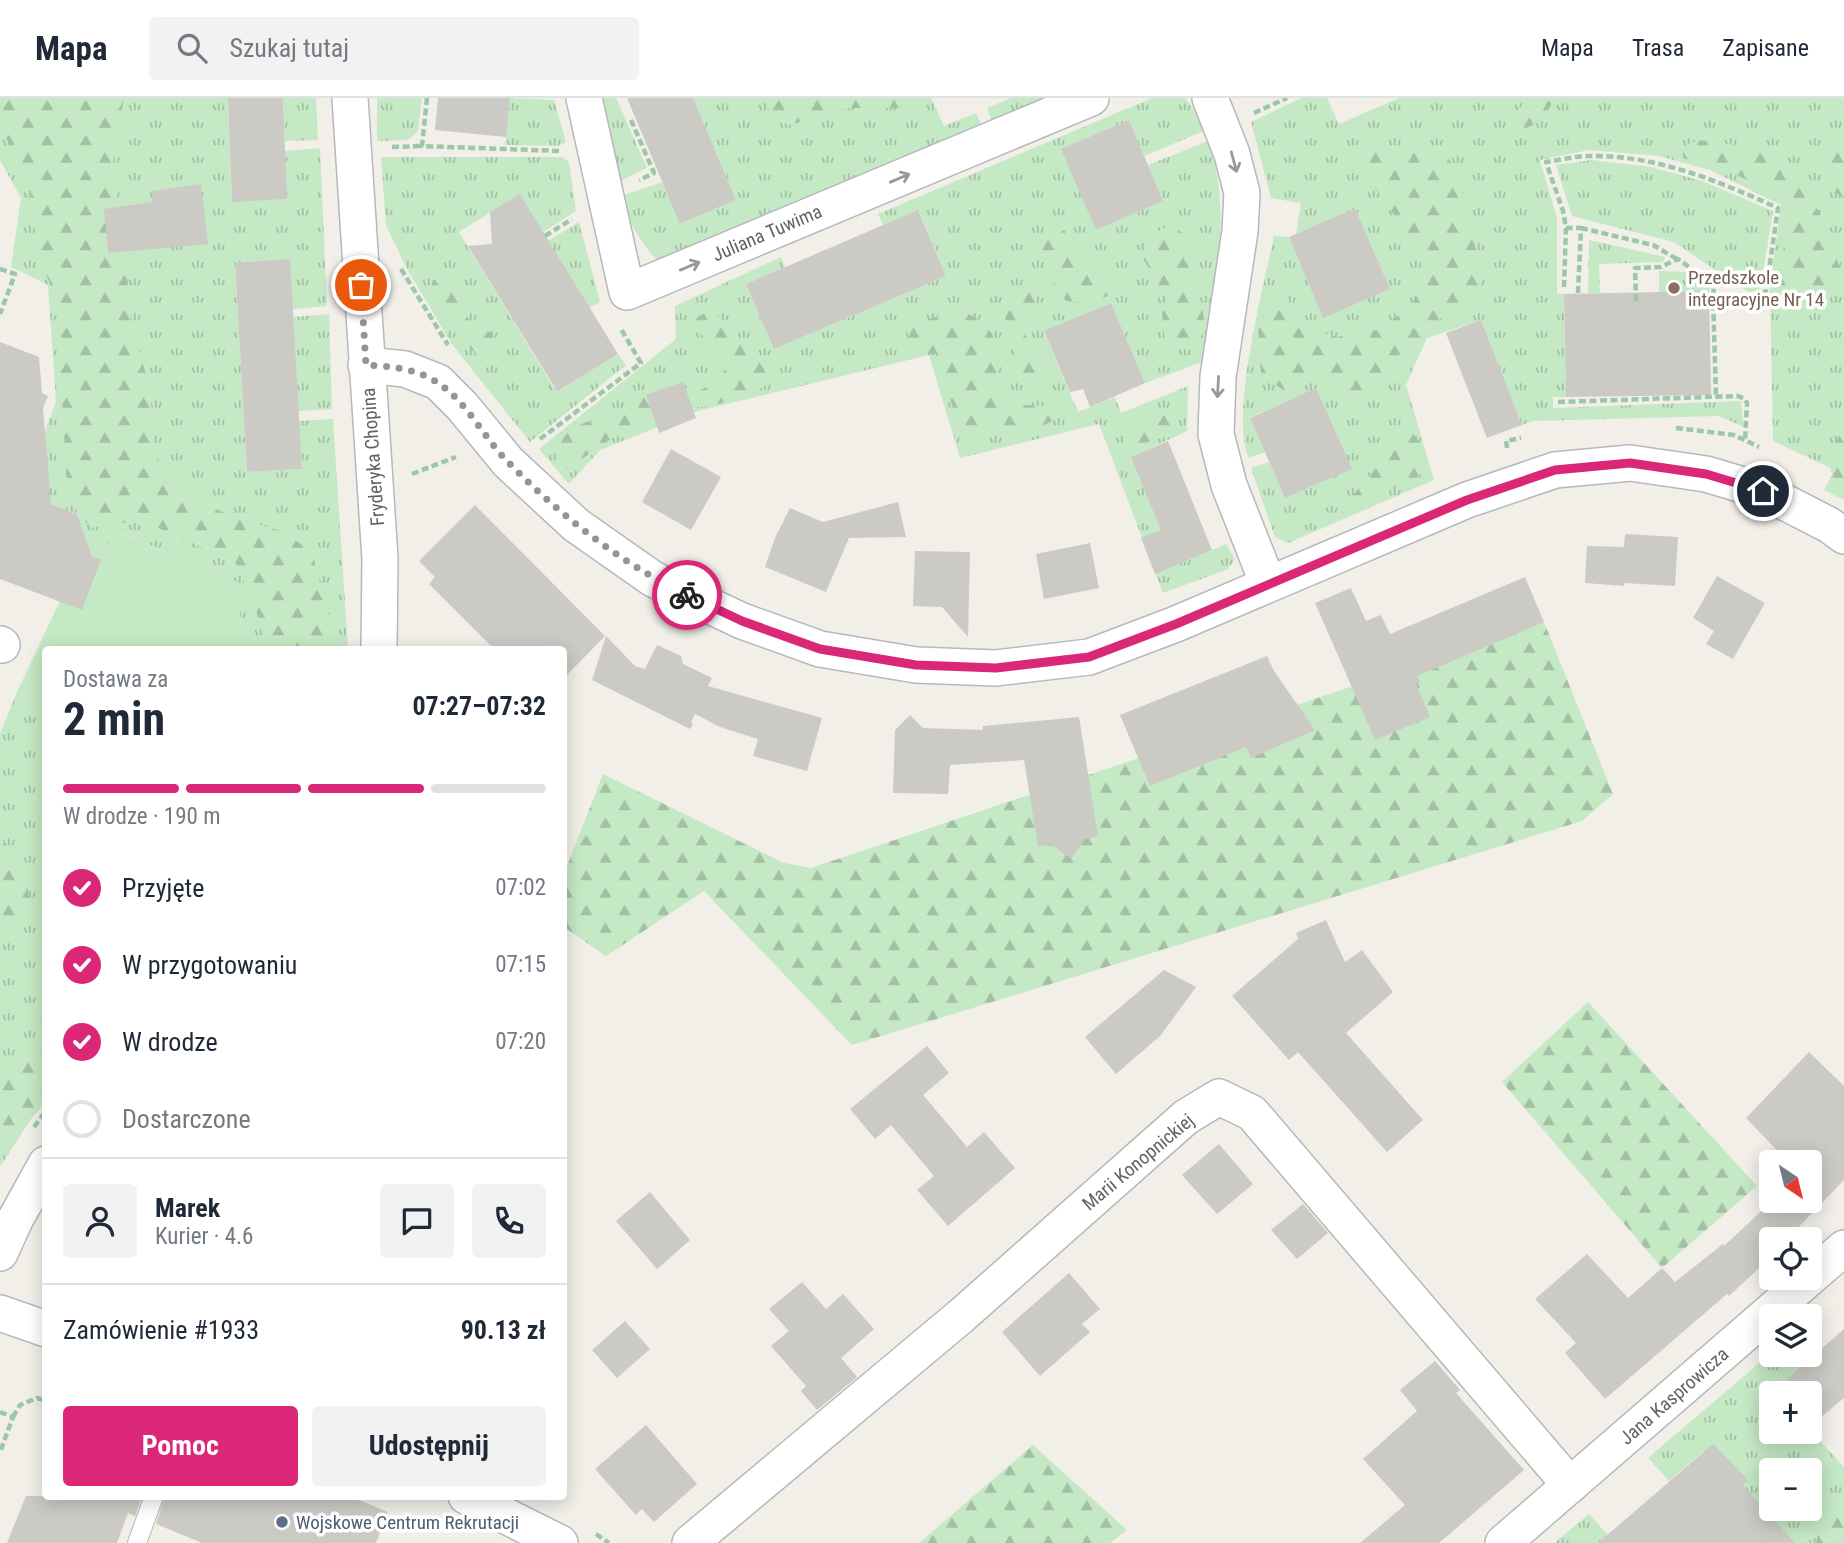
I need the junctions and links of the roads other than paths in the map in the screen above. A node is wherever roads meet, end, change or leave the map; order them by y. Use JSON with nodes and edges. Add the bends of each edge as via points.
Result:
{"nodes":[{"id":1,"x":349,"y":98,"type":"edge"},
{"id":2,"x":584,"y":98,"type":"edge"},
{"id":3,"x":1091,"y":98,"type":"edge"},
{"id":4,"x":1210,"y":98,"type":"edge"},
{"id":5,"x":366,"y":365,"type":"junction"},
{"id":6,"x":1844,"y":536,"type":"edge"},
{"id":7,"x":1268,"y":584,"type":"junction"},
{"id":8,"x":379,"y":646,"type":"edge"},
{"id":9,"x":42,"y":1171,"type":"edge"},
{"id":10,"x":1844,"y":1248,"type":"edge"},
{"id":11,"x":0,"y":1253,"type":"edge"},
{"id":12,"x":0,"y":1312,"type":"edge"},
{"id":13,"x":42,"y":1328,"type":"edge"},
{"id":14,"x":1570,"y":1485,"type":"junction"},
{"id":15,"x":153,"y":1500,"type":"edge"},
{"id":16,"x":474,"y":1500,"type":"edge"},
{"id":17,"x":137,"y":1543,"type":"edge"},
{"id":18,"x":560,"y":1543,"type":"edge"},
{"id":19,"x":690,"y":1543,"type":"edge"},
{"id":20,"x":1503,"y":1543,"type":"edge"}],
"edges":[{"from":1,"to":5,"type":"street","name":"Fryderyka Chopina"},
{"from":2,"to":3,"type":"street","name":"Juliana Tuwima","one_way":true,"via":[[627,292]]},
{"from":4,"to":7,"type":"street","one_way":true,"via":[[1232,154],[1241,193],[1240,230],[1218,377],[1216,434],[1229,485]]},
{"from":5,"to":7,"type":"street","via":[[405,369],[438,382],[498,451],[576,525],[653,579],[742,621],[820,649],[916,665],[996,668],[1089,657]]},
{"from":5,"to":8,"type":"street","name":"Fryderyka Chopina","via":[[380,559]]},
{"from":6,"to":7,"type":"street","via":[[1763,491],[1706,474],[1630,463],[1555,470],[1467,500]]},
{"from":9,"to":11,"type":"street"},
{"from":10,"to":14,"type":"street","name":"Jana Kasprowicza"},
{"from":12,"to":13,"type":"street"},
{"from":14,"to":19,"type":"street","name":"Marii Konopnickiej","via":[[1252,1113],[1219,1097],[1186,1118],[961,1316]]},
{"from":14,"to":20,"type":"street","name":"Jana Kasprowicza"},
{"from":15,"to":17,"type":"lane"},
{"from":16,"to":18,"type":"street"}]}
